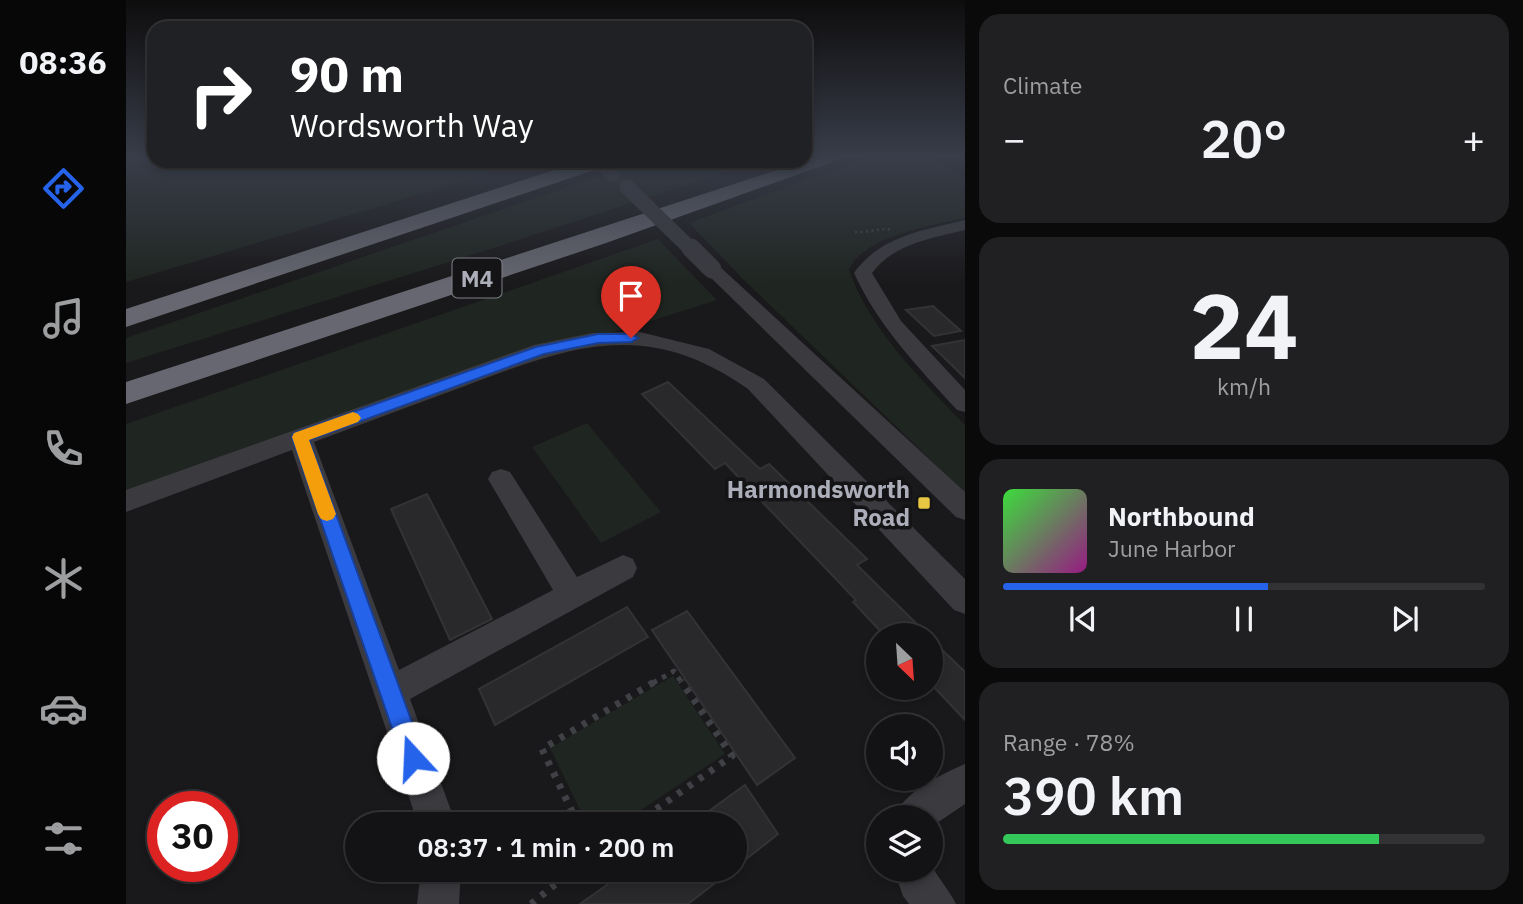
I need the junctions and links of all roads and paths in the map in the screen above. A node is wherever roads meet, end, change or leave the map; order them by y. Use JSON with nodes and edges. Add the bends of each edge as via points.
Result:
{"nodes":[{"id":1,"x":495,"y":200,"type":"edge"},
{"id":2,"x":641,"y":200,"type":"edge"},
{"id":3,"x":705,"y":200,"type":"edge"},
{"id":4,"x":965,"y":225,"type":"edge"},
{"id":5,"x":126,"y":318,"type":"edge"},
{"id":6,"x":126,"y":393,"type":"edge"},
{"id":7,"x":965,"y":404,"type":"edge"},
{"id":8,"x":300,"y":437,"type":"junction"},
{"id":9,"x":501,"y":479,"type":"dead end"},
{"id":10,"x":126,"y":501,"type":"edge"},
{"id":11,"x":965,"y":509,"type":"edge"},
{"id":12,"x":623,"y":568,"type":"dead end"},
{"id":13,"x":572,"y":595,"type":"junction"},
{"id":14,"x":965,"y":600,"type":"edge"},
{"id":15,"x":390,"y":692,"type":"junction"},
{"id":16,"x":965,"y":782,"type":"edge"},
{"id":17,"x":931,"y":805,"type":"edge"},
{"id":18,"x":433,"y":812,"type":"edge"},
{"id":19,"x":572,"y":812,"type":"edge"},
{"id":20,"x":652,"y":812,"type":"edge"},
{"id":21,"x":441,"y":882,"type":"edge"},
{"id":22,"x":558,"y":882,"type":"edge"},
{"id":23,"x":917,"y":882,"type":"edge"},
{"id":24,"x":438,"y":904,"type":"edge"},
{"id":25,"x":531,"y":904,"type":"edge"},
{"id":26,"x":934,"y":904,"type":"edge"}],
"edges":[{"from":1,"to":5,"type":"highway"},
{"from":2,"to":11,"type":"street","bridge":true},
{"from":3,"to":6,"type":"highway","number":"M4"},
{"from":4,"to":7,"type":"street","via":[[893,248],[875,258],[863,273],[870,291],[918,354]]},
{"from":8,"to":10,"type":"street"},
{"from":8,"to":14,"type":"street","via":[[541,350],[631,338],[689,350],[735,368],[756,384]]},
{"from":8,"to":15,"type":"street"},
{"from":9,"to":13,"type":"street"},
{"from":12,"to":13,"type":"street"},
{"from":13,"to":15,"type":"street"},
{"from":15,"to":18,"type":"street"},
{"from":16,"to":17,"type":"street"},
{"from":19,"to":20,"type":"path","via":[[542,749],[674,671],[732,756]]},
{"from":21,"to":24,"type":"street"},
{"from":22,"to":25,"type":"path"},
{"from":23,"to":26,"type":"street"}]}
